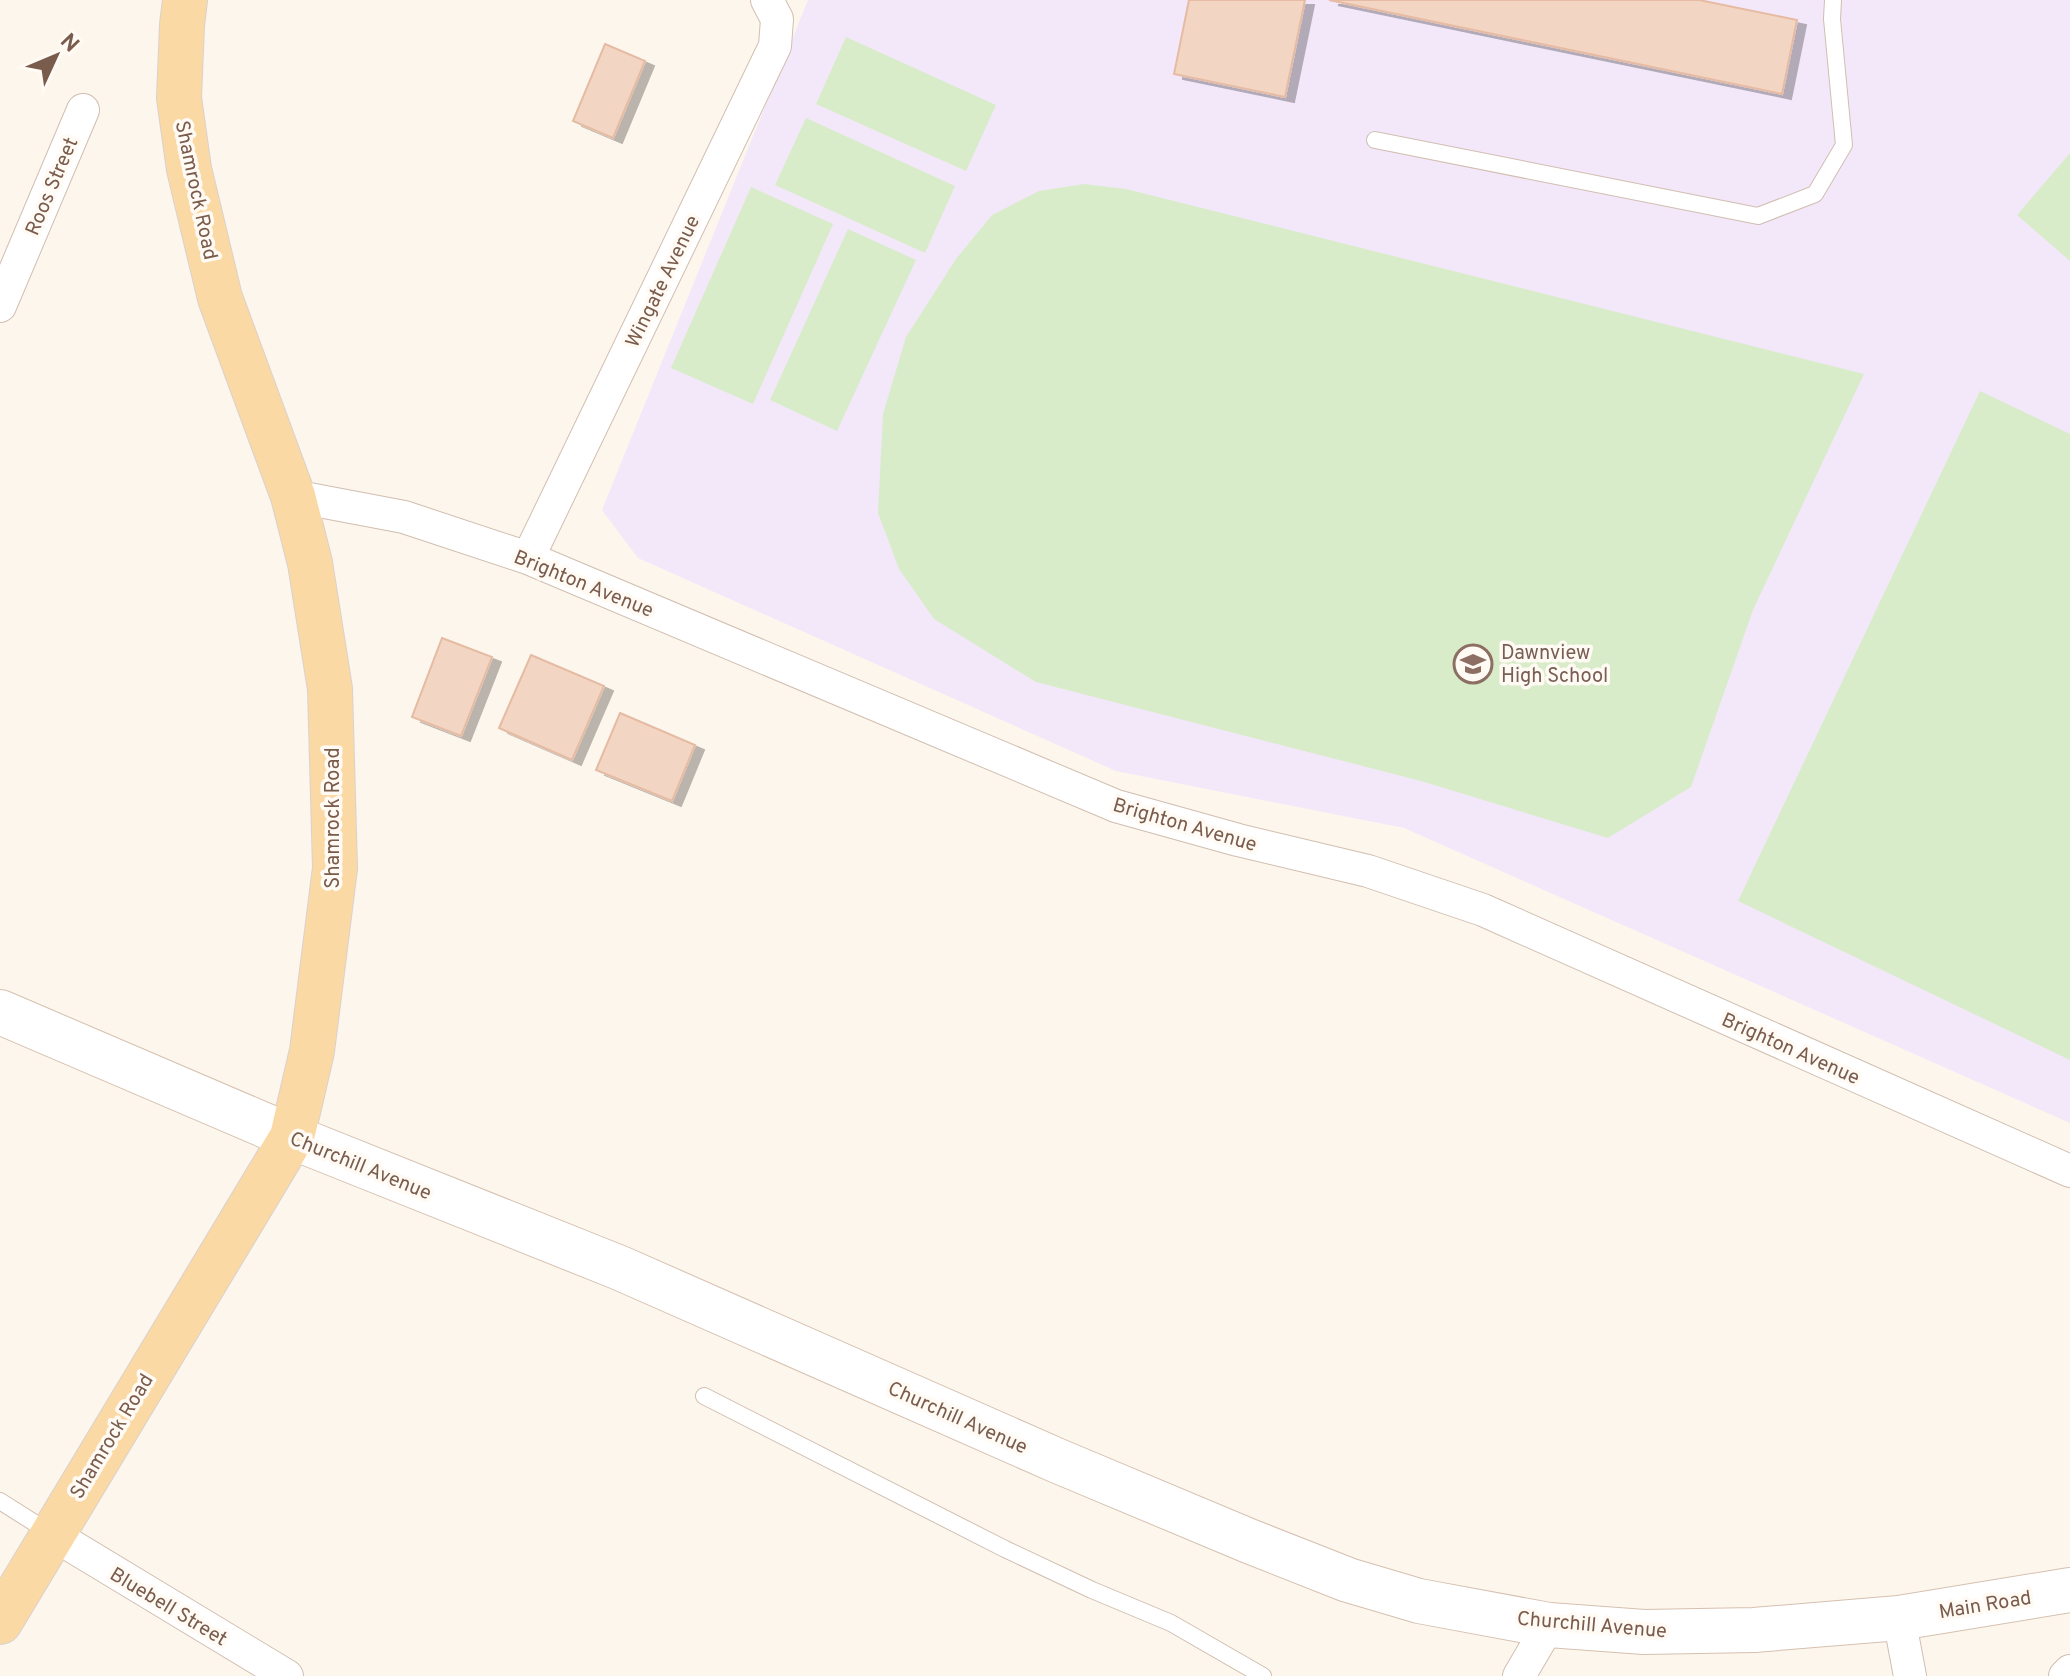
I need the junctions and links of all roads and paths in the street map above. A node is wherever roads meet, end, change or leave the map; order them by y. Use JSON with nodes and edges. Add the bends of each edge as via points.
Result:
{"nodes":[{"id":1,"x":185,"y":0,"type":"edge"},
{"id":2,"x":767,"y":0,"type":"edge"},
{"id":3,"x":1833,"y":0,"type":"edge"},
{"id":4,"x":83,"y":110,"type":"dead end"},
{"id":5,"x":1375,"y":140,"type":"dead end"},
{"id":6,"x":0,"y":306,"type":"edge"},
{"id":7,"x":293,"y":496,"type":"junction"},
{"id":8,"x":528,"y":558,"type":"junction"},
{"id":9,"x":0,"y":1012,"type":"edge"},
{"id":10,"x":292,"y":1137,"type":"junction"},
{"id":11,"x":2070,"y":1171,"type":"edge"},
{"id":12,"x":704,"y":1396,"type":"dead end"},
{"id":13,"x":0,"y":1501,"type":"edge"},
{"id":14,"x":52,"y":1534,"type":"junction"},
{"id":15,"x":2070,"y":1590,"type":"edge"},
{"id":16,"x":1899,"y":1618,"type":"junction"},
{"id":17,"x":0,"y":1622,"type":"edge"},
{"id":18,"x":1549,"y":1625,"type":"junction"},
{"id":19,"x":2070,"y":1671,"type":"edge"},
{"id":20,"x":287,"y":1676,"type":"edge"},
{"id":21,"x":1263,"y":1676,"type":"edge"},
{"id":22,"x":1519,"y":1676,"type":"edge"},
{"id":23,"x":1910,"y":1676,"type":"edge"},
{"id":24,"x":2065,"y":1676,"type":"edge"}],
"edges":[{"from":1,"to":7,"type":"main road","name":"Shamrock Road","via":[[179,98],[189,169],[220,298]]},
{"from":2,"to":8,"type":"street","name":"Wingate Avenue","via":[[777,19],[775,46]]},
{"from":3,"to":5,"type":"lane","via":[[1844,145],[1815,194],[1758,216]]},
{"from":4,"to":6,"type":"street","name":"Roos Street"},
{"from":7,"to":8,"type":"street","name":"Brighton Avenue","via":[[404,517]]},
{"from":7,"to":10,"type":"main road","name":"Shamrock Road","via":[[310,563],[330,689],[335,868],[312,1051]]},
{"from":8,"to":11,"type":"street","name":"Brighton Avenue","via":[[1116,806],[1368,871],[1483,910]]},
{"from":9,"to":10,"type":"street","name":"Churchill Avenue"},
{"from":10,"to":14,"type":"main road","name":"Shamrock Road"},
{"from":10,"to":18,"type":"street","name":"Churchill Avenue","via":[[620,1268],[1058,1461],[1348,1580],[1419,1601]]},
{"from":12,"to":21,"type":"lane","via":[[1005,1549],[1171,1623]]},
{"from":13,"to":14,"type":"lane"},
{"from":14,"to":17,"type":"main road","name":"Shamrock Road"},
{"from":14,"to":20,"type":"street","name":"Bluebell Street"},
{"from":15,"to":16,"type":"street","name":"Main Road"},
{"from":16,"to":18,"type":"street","name":"Churchill Avenue","via":[[1754,1630],[1644,1632]]},
{"from":16,"to":23,"type":"street"},
{"from":18,"to":22,"type":"street"},
{"from":19,"to":24,"type":"street"}]}
